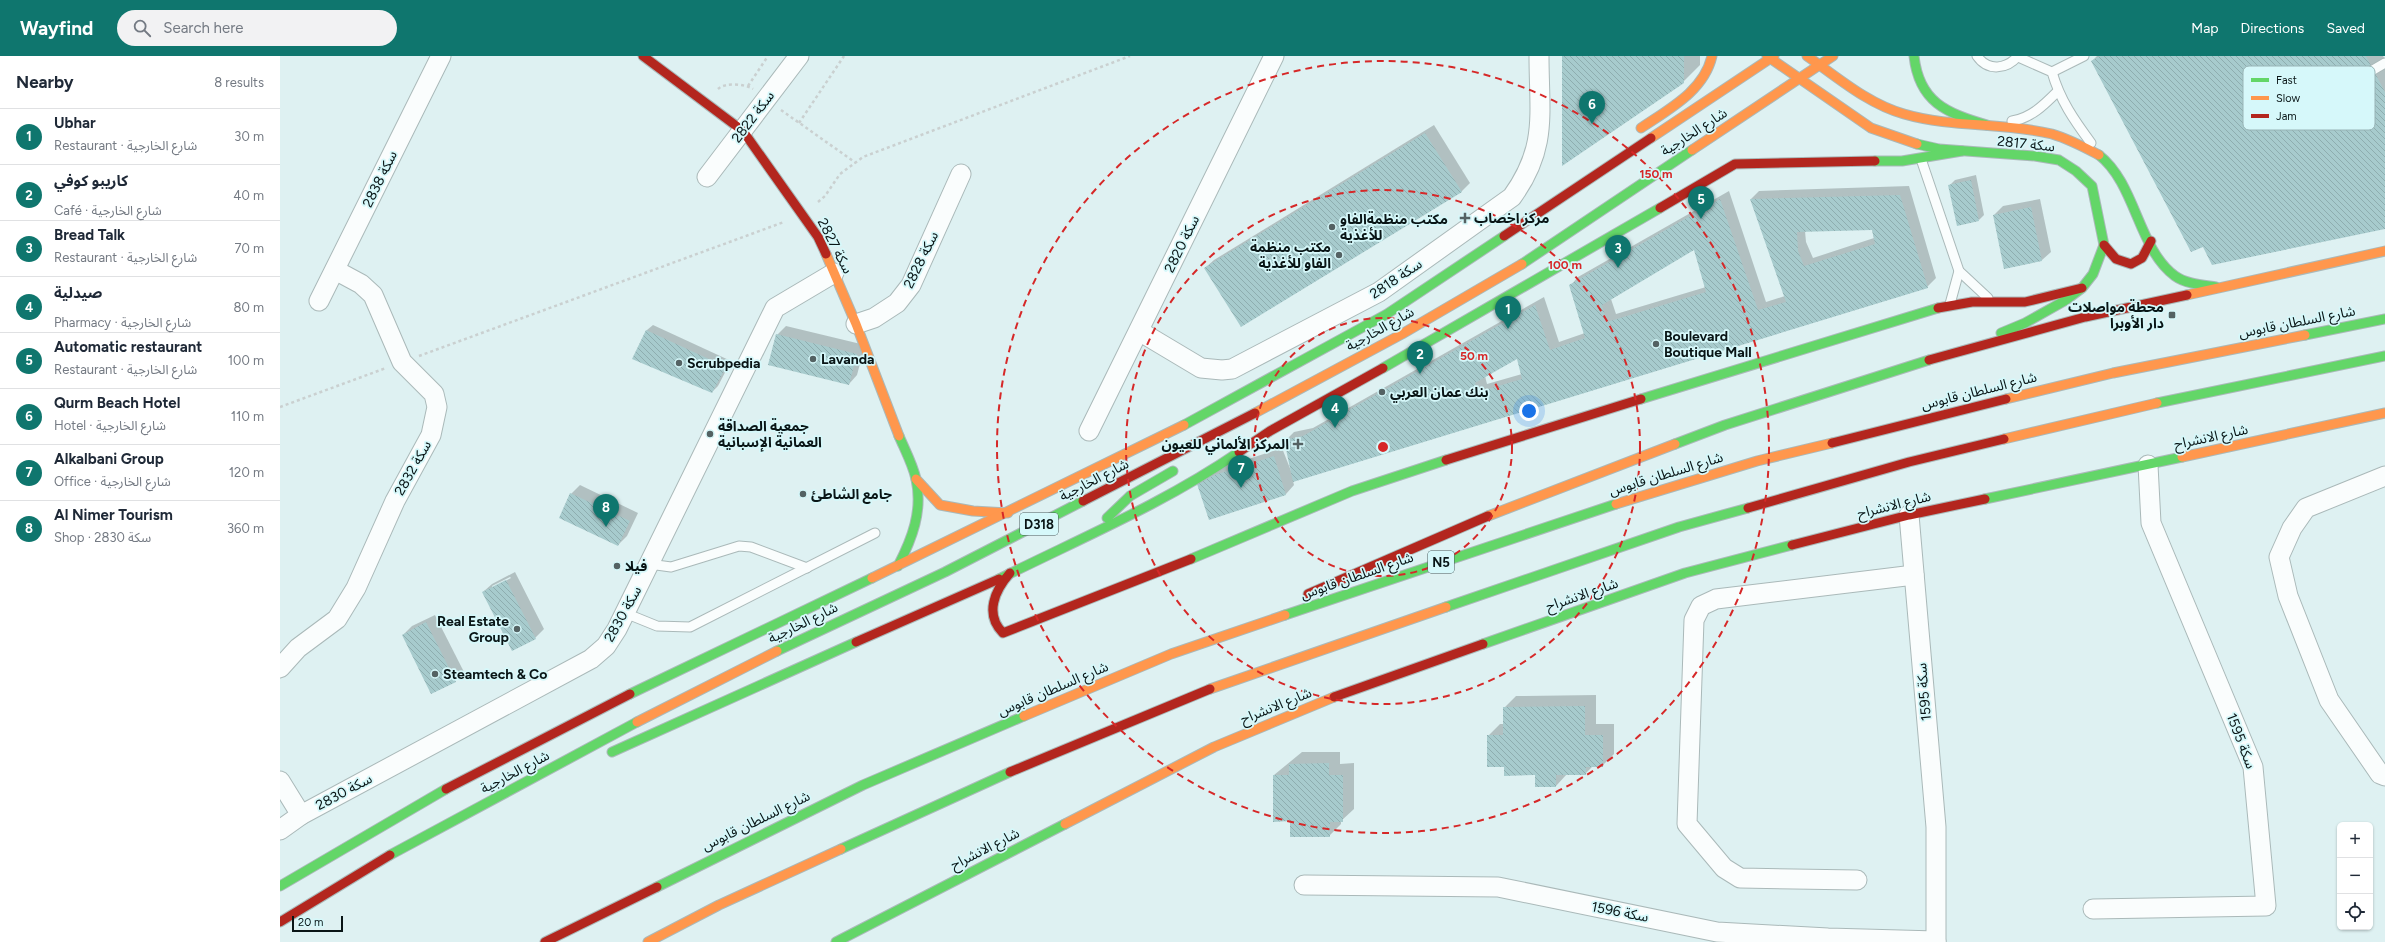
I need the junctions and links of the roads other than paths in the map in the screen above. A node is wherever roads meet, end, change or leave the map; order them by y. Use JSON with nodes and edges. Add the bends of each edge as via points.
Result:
{"nodes":[{"id":1,"x":441,"y":56,"type":"edge"},
{"id":2,"x":643,"y":56,"type":"edge"},
{"id":3,"x":798,"y":56,"type":"edge"},
{"id":4,"x":1274,"y":56,"type":"edge"},
{"id":5,"x":1539,"y":56,"type":"edge"},
{"id":6,"x":1712,"y":56,"type":"edge"},
{"id":7,"x":1807,"y":56,"type":"edge"},
{"id":8,"x":1833,"y":56,"type":"edge"},
{"id":9,"x":1914,"y":56,"type":"edge"},
{"id":10,"x":1977,"y":56,"type":"edge"},
{"id":11,"x":2018,"y":56,"type":"edge"},
{"id":12,"x":2084,"y":56,"type":"edge"},
{"id":13,"x":1770,"y":57,"type":"edge"},
{"id":14,"x":2385,"y":63,"type":"edge"},
{"id":15,"x":1820,"y":65,"type":"junction"},
{"id":16,"x":2375,"y":69,"type":"edge"},
{"id":17,"x":2052,"y":72,"type":"junction"},
{"id":18,"x":1799,"y":80,"type":"junction"},
{"id":19,"x":2057,"y":92,"type":"junction"},
{"id":20,"x":1986,"y":125,"type":"junction"},
{"id":21,"x":743,"y":131,"type":"junction"},
{"id":22,"x":1634,"y":132,"type":"dead end"},
{"id":23,"x":1962,"y":151,"type":"junction"},
{"id":24,"x":2100,"y":155,"type":"junction"},
{"id":25,"x":1921,"y":158,"type":"junction"},
{"id":26,"x":961,"y":174,"type":"dead end"},
{"id":27,"x":707,"y":177,"type":"dead end"},
{"id":28,"x":1571,"y":179,"type":"dead end"},
{"id":29,"x":1538,"y":213,"type":"junction"},
{"id":30,"x":2151,"y":241,"type":"junction"},
{"id":31,"x":2104,"y":245,"type":"junction"},
{"id":32,"x":2385,"y":251,"type":"edge"},
{"id":33,"x":335,"y":270,"type":"junction"},
{"id":34,"x":1959,"y":271,"type":"junction"},
{"id":35,"x":834,"y":273,"type":"junction"},
{"id":36,"x":2216,"y":287,"type":"junction"},
{"id":37,"x":2082,"y":288,"type":"junction"},
{"id":38,"x":319,"y":301,"type":"dead end"},
{"id":39,"x":1993,"y":302,"type":"junction"},
{"id":40,"x":1949,"y":305,"type":"junction"},
{"id":41,"x":2385,"y":319,"type":"edge"},
{"id":42,"x":856,"y":324,"type":"junction"},
{"id":43,"x":1139,"y":331,"type":"junction"},
{"id":44,"x":1952,"y":353,"type":"junction"},
{"id":45,"x":2385,"y":356,"type":"edge"},
{"id":46,"x":2385,"y":413,"type":"edge"},
{"id":47,"x":1089,"y":431,"type":"dead end"},
{"id":48,"x":1219,"y":432,"type":"junction"},
{"id":49,"x":1204,"y":451,"type":"dead end"},
{"id":50,"x":2148,"y":465,"type":"junction"},
{"id":51,"x":1182,"y":466,"type":"dead end"},
{"id":52,"x":2385,"y":476,"type":"edge"},
{"id":53,"x":916,"y":479,"type":"junction"},
{"id":54,"x":1008,"y":514,"type":"junction"},
{"id":55,"x":1909,"y":515,"type":"junction"},
{"id":56,"x":875,"y":534,"type":"dead end"},
{"id":57,"x":1088,"y":534,"type":"junction"},
{"id":58,"x":649,"y":564,"type":"junction"},
{"id":59,"x":898,"y":566,"type":"junction"},
{"id":60,"x":807,"y":568,"type":"junction"},
{"id":61,"x":1010,"y":573,"type":"junction"},
{"id":62,"x":1914,"y":575,"type":"junction"},
{"id":63,"x":1300,"y":598,"type":"dead end"},
{"id":64,"x":1286,"y":604,"type":"dead end"},
{"id":65,"x":625,"y":613,"type":"junction"},
{"id":66,"x":1172,"y":654,"type":"junction"},
{"id":67,"x":280,"y":668,"type":"edge"},
{"id":68,"x":603,"y":756,"type":"dead end"},
{"id":69,"x":2385,"y":776,"type":"edge"},
{"id":70,"x":280,"y":781,"type":"edge"},
{"id":71,"x":522,"y":784,"type":"junction"},
{"id":72,"x":541,"y":785,"type":"dead end"},
{"id":73,"x":301,"y":815,"type":"junction"},
{"id":74,"x":280,"y":830,"type":"edge"},
{"id":75,"x":1857,"y":880,"type":"dead end"},
{"id":76,"x":1304,"y":885,"type":"dead end"},
{"id":77,"x":280,"y":886,"type":"edge"},
{"id":78,"x":2093,"y":909,"type":"dead end"},
{"id":79,"x":280,"y":922,"type":"edge"},
{"id":80,"x":1828,"y":940,"type":"edge"},
{"id":81,"x":1936,"y":941,"type":"edge"},
{"id":82,"x":545,"y":942,"type":"edge"},
{"id":83,"x":648,"y":942,"type":"edge"},
{"id":84,"x":836,"y":942,"type":"edge"}],
"edges":[{"from":1,"to":33,"type":"street","name":"سكة 2838"},
{"from":2,"to":21,"type":"main road","name":"سكة 2827"},
{"from":3,"to":21,"type":"street","name":"سكة 2822"},
{"from":4,"to":43,"type":"street","name":"سكة 2820"},
{"from":5,"to":43,"type":"street","name":"سكة 2818","via":[[1540,134],[1535,158],[1522,183],[1512,197],[1379,292],[1232,369],[1201,368]]},
{"from":6,"to":22,"type":"main road","via":[[1706,76],[1691,92]]},
{"from":7,"to":15,"type":"main road","name":"سكة 2817"},
{"from":8,"to":15,"type":"main road","name":"شارع الخارجية","number":"D318"},
{"from":9,"to":20,"type":"main road","via":[[1916,71],[1924,92],[1937,105],[1957,117]]},
{"from":10,"to":11,"type":"lane","via":[[1984,64],[1999,67],[2008,65]]},
{"from":11,"to":17,"type":"lane"},
{"from":12,"to":17,"type":"lane"},
{"from":13,"to":18,"type":"main road","name":"سكة 2817"},
{"from":13,"to":29,"type":"main road","name":"شارع الخارجية","number":"D318"},
{"from":14,"to":16,"type":"lane"},
{"from":15,"to":18,"type":"main road","name":"شارع الخارجية","number":"D318"},
{"from":15,"to":20,"type":"main road","name":"سكة 2817","via":[[1852,87],[1902,113],[1948,122]]},
{"from":17,"to":19,"type":"lane"},
{"from":18,"to":23,"type":"main road","name":"سكة 2817","via":[[1871,128],[1906,142]]},
{"from":18,"to":48,"type":"main road","name":"شارع الخارجية","number":"D318","via":[[1534,257],[1402,334]]},
{"from":19,"to":20,"type":"lane","via":[[2045,104],[2021,119]]},
{"from":19,"to":24,"type":"lane","via":[[2069,114]]},
{"from":20,"to":24,"type":"main road","name":"سكة 2817","via":[[2066,138]]},
{"from":21,"to":27,"type":"street","name":"سكة 2822"},
{"from":21,"to":35,"type":"main road","name":"سكة 2827","via":[[818,237]]},
{"from":23,"to":25,"type":"main road"},
{"from":23,"to":31,"type":"main road","name":"سكة 2817","via":[[2059,160],[2076,171],[2092,186]]},
{"from":24,"to":30,"type":"main road","name":"سكة 2817","via":[[2122,182]]},
{"from":25,"to":34,"type":"lane","via":[[1944,233]]},
{"from":25,"to":57,"type":"main road","via":[[1902,161],[1735,164],[1436,338],[1270,431],[1213,470]]},
{"from":26,"to":42,"type":"street","name":"سكة 2828","via":[[911,285],[897,303],[874,318]]},
{"from":28,"to":29,"type":"main road"},
{"from":29,"to":54,"type":"main road","name":"شارع الخارجية","number":"D318","via":[[1481,254],[1389,313],[1211,410]]},
{"from":30,"to":31,"type":"main road","via":[[2142,258],[2132,264],[2122,264],[2111,257]]},
{"from":30,"to":36,"type":"main road","name":"سكة 2817","via":[[2162,264],[2175,276],[2193,283]]},
{"from":31,"to":37,"type":"main road","via":[[2093,274]]},
{"from":32,"to":36,"type":"main road"},
{"from":33,"to":38,"type":"street","name":"سكة 2838"},
{"from":33,"to":67,"type":"street","name":"سكة 2832","via":[[361,284],[373,295],[402,362],[434,394],[437,407],[431,435],[395,500],[356,588],[337,619],[298,648]]},
{"from":34,"to":39,"type":"lane"},
{"from":34,"to":40,"type":"lane"},
{"from":35,"to":42,"type":"main road","name":"سكة 2827"},
{"from":35,"to":58,"type":"street","name":"سكة 2830","via":[[775,308]]},
{"from":36,"to":44,"type":"main road","via":[[2085,317]]},
{"from":37,"to":39,"type":"main road","via":[[2024,302]]},
{"from":37,"to":44,"type":"main road","via":[[2025,323]]},
{"from":39,"to":40,"type":"main road"},
{"from":40,"to":61,"type":"main road","via":[[1464,454],[1352,491],[1139,581],[1003,633],[999,630],[994,613],[995,598],[999,586]]},
{"from":41,"to":66,"type":"main road","name":"شارع السلطان قابوس","number":"N5","via":[[2113,372],[1757,461],[1563,520]]},
{"from":42,"to":53,"type":"main road","name":"سكة 2827"},
{"from":43,"to":47,"type":"street","name":"سكة 2820"},
{"from":44,"to":63,"type":"main road","via":[[1718,428],[1464,525]]},
{"from":45,"to":83,"type":"main road","via":[[2130,408],[1916,460],[1672,530],[1194,694],[966,790],[719,905]]},
{"from":46,"to":50,"type":"main road","name":"شارع الانشراح"},
{"from":48,"to":49,"type":"main road"},
{"from":48,"to":71,"type":"main road","name":"شارع الخارجية","number":"D318","via":[[944,572],[786,647]]},
{"from":50,"to":55,"type":"main road","name":"شارع الانشراح"},
{"from":50,"to":78,"type":"street","name":"سكة 1595","via":[[2151,523],[2253,767],[2266,906]]},
{"from":51,"to":57,"type":"main road","via":[[1130,496]]},
{"from":52,"to":69,"type":"street","via":[[2306,508],[2292,528],[2279,557],[2288,596],[2329,700],[2380,774]]},
{"from":53,"to":54,"type":"main road","name":"سكة 2827","via":[[940,505]]},
{"from":53,"to":59,"type":"main road","name":"سكة 2827","via":[[919,507],[917,527]]},
{"from":54,"to":59,"type":"main road","name":"شارع الخارجية","number":"D318"},
{"from":55,"to":62,"type":"street","name":"سكة 1595"},
{"from":55,"to":84,"type":"main road","name":"شارع الانشراح","via":[[1685,574],[1342,694],[1214,747]]},
{"from":56,"to":60,"type":"lane"},
{"from":57,"to":61,"type":"main road"},
{"from":58,"to":60,"type":"lane","via":[[671,567],[739,546],[751,547]]},
{"from":58,"to":65,"type":"street","name":"سكة 2830"},
{"from":59,"to":77,"type":"main road","name":"شارع الخارجية","number":"D318","via":[[648,684],[502,759],[346,845]]},
{"from":60,"to":65,"type":"lane","via":[[690,627],[657,626]]},
{"from":61,"to":68,"type":"main road"},
{"from":62,"to":75,"type":"street","via":[[1716,599],[1701,606],[1694,620],[1687,824],[1724,868],[1740,878]]},
{"from":62,"to":81,"type":"street","name":"سكة 1595","via":[[1936,828]]},
{"from":64,"to":66,"type":"main road"},
{"from":65,"to":73,"type":"street","name":"سكة 2830","via":[[606,646],[591,660]]},
{"from":66,"to":82,"type":"main road","name":"شارع السلطان قابوس","number":"N5","via":[[863,785]]},
{"from":70,"to":73,"type":"street"},
{"from":71,"to":72,"type":"main road"},
{"from":71,"to":79,"type":"main road","name":"شارع الخارجية","number":"D318","via":[[400,849]]},
{"from":73,"to":74,"type":"street","name":"سكة 2830"},
{"from":76,"to":80,"type":"street","name":"سكة 1596","via":[[1498,887],[1717,932]]},
{"from":80,"to":81,"type":"street","name":"سكة 1596"}]}
